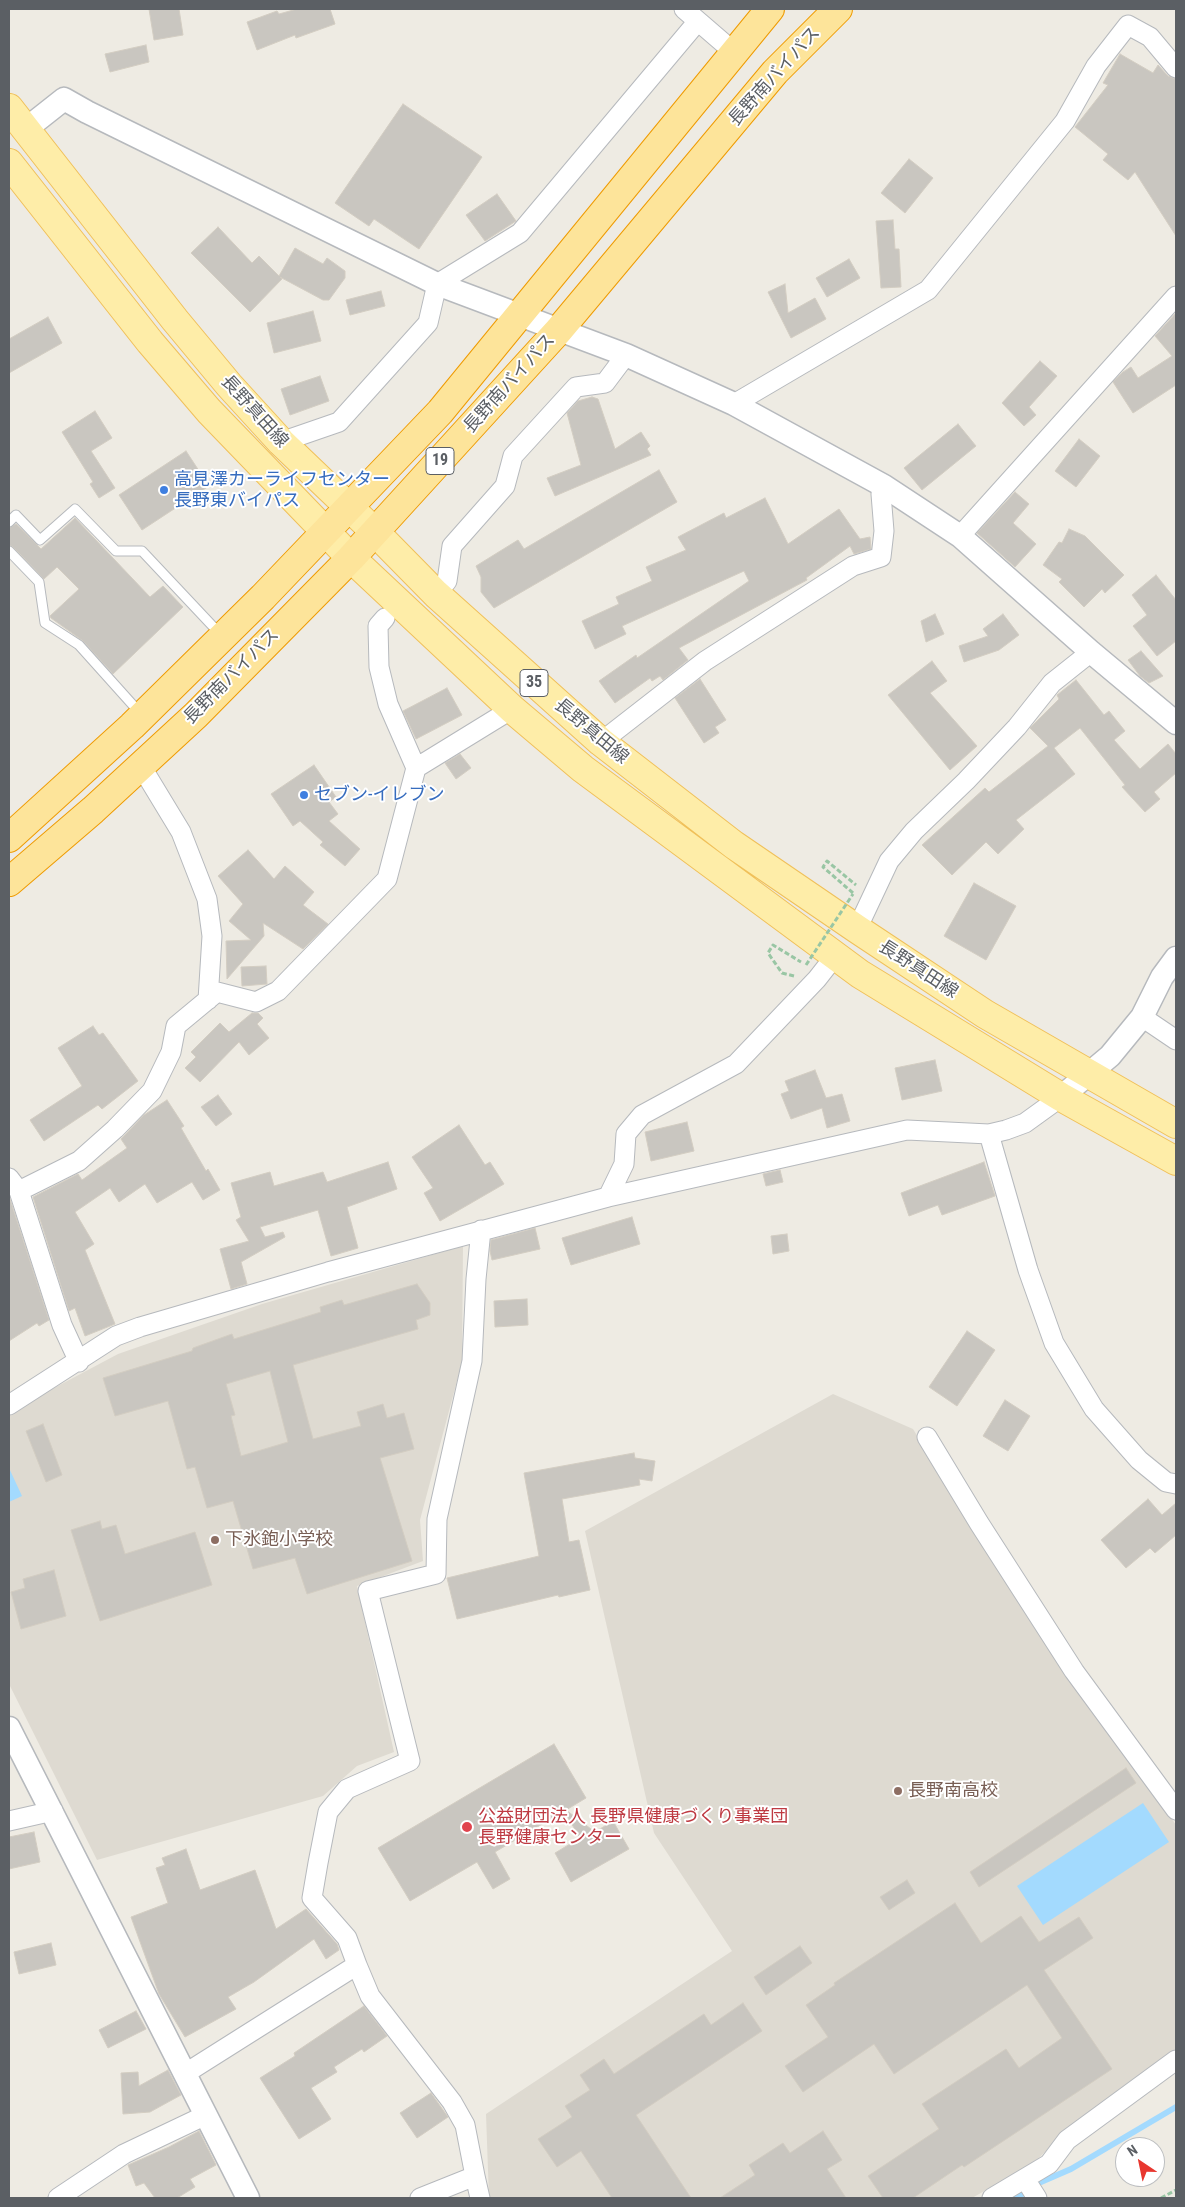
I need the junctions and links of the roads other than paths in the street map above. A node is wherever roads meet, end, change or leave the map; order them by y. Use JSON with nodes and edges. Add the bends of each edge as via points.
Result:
{"nodes":[{"id":1,"x":684,"y":9,"type":"edge"},
{"id":2,"x":770,"y":9,"type":"edge"},
{"id":3,"x":838,"y":9,"type":"edge"},
{"id":4,"x":698,"y":21,"type":"junction"},
{"id":5,"x":735,"y":53,"type":"junction"},
{"id":6,"x":1176,"y":68,"type":"edge"},
{"id":7,"x":9,"y":108,"type":"edge"},
{"id":8,"x":26,"y":129,"type":"junction"},
{"id":9,"x":9,"y":163,"type":"edge"},
{"id":10,"x":438,"y":284,"type":"junction"},
{"id":11,"x":1176,"y":296,"type":"edge"},
{"id":12,"x":519,"y":315,"type":"junction"},
{"id":13,"x":559,"y":330,"type":"junction"},
{"id":14,"x":626,"y":355,"type":"junction"},
{"id":15,"x":734,"y":404,"type":"junction"},
{"id":16,"x":281,"y":442,"type":"junction"},
{"id":17,"x":884,"y":486,"type":"junction"},
{"id":18,"x":350,"y":508,"type":"junction"},
{"id":19,"x":9,"y":522,"type":"edge"},
{"id":20,"x":375,"y":532,"type":"junction"},
{"id":21,"x":326,"y":533,"type":"junction"},
{"id":22,"x":960,"y":536,"type":"junction"},
{"id":23,"x":9,"y":551,"type":"edge"},
{"id":24,"x":351,"y":558,"type":"junction"},
{"id":25,"x":436,"y":594,"type":"junction"},
{"id":26,"x":385,"y":618,"type":"dead end"},
{"id":27,"x":222,"y":637,"type":"junction"},
{"id":28,"x":1091,"y":652,"type":"junction"},
{"id":29,"x":512,"y":709,"type":"junction"},
{"id":30,"x":142,"y":715,"type":"junction"},
{"id":31,"x":1176,"y":723,"type":"edge"},
{"id":32,"x":601,"y":742,"type":"junction"},
{"id":33,"x":141,"y":766,"type":"junction"},
{"id":34,"x":416,"y":768,"type":"junction"},
{"id":35,"x":9,"y":838,"type":"edge"},
{"id":36,"x":9,"y":882,"type":"edge"},
{"id":37,"x":857,"y":930,"type":"junction"},
{"id":38,"x":835,"y":956,"type":"junction"},
{"id":39,"x":1176,"y":958,"type":"edge"},
{"id":40,"x":208,"y":1000,"type":"junction"},
{"id":41,"x":1142,"y":1017,"type":"junction"},
{"id":42,"x":1176,"y":1040,"type":"edge"},
{"id":43,"x":1090,"y":1073,"type":"junction"},
{"id":44,"x":1061,"y":1097,"type":"junction"},
{"id":45,"x":1176,"y":1124,"type":"edge"},
{"id":46,"x":989,"y":1134,"type":"junction"},
{"id":47,"x":1176,"y":1161,"type":"edge"},
{"id":48,"x":14,"y":1184,"type":"edge"},
{"id":49,"x":608,"y":1197,"type":"junction"},
{"id":50,"x":481,"y":1230,"type":"junction"},
{"id":51,"x":79,"y":1362,"type":"junction"},
{"id":52,"x":9,"y":1405,"type":"edge"},
{"id":53,"x":927,"y":1437,"type":"dead end"},
{"id":54,"x":1176,"y":1484,"type":"edge"},
{"id":55,"x":9,"y":1728,"type":"edge"},
{"id":56,"x":1176,"y":1810,"type":"edge"},
{"id":57,"x":53,"y":1811,"type":"junction"},
{"id":58,"x":9,"y":1821,"type":"edge"},
{"id":59,"x":356,"y":1965,"type":"junction"},
{"id":60,"x":1176,"y":2060,"type":"edge"},
{"id":61,"x":186,"y":2073,"type":"junction"},
{"id":62,"x":206,"y":2114,"type":"junction"},
{"id":63,"x":475,"y":2176,"type":"junction"},
{"id":64,"x":1025,"y":2179,"type":"junction"},
{"id":65,"x":58,"y":2198,"type":"edge"},
{"id":66,"x":248,"y":2198,"type":"edge"},
{"id":67,"x":420,"y":2198,"type":"edge"},
{"id":68,"x":480,"y":2198,"type":"edge"},
{"id":69,"x":992,"y":2198,"type":"edge"},
{"id":70,"x":1037,"y":2198,"type":"edge"}],
"edges":[{"from":1,"to":4,"type":"street"},
{"from":2,"to":5,"type":"highway","name":"長野南バイパス","number":"19"},
{"from":3,"to":13,"type":"highway","name":"長野南バイパス","number":"19","via":[[775,72]]},
{"from":4,"to":5,"type":"street"},
{"from":4,"to":10,"type":"street","via":[[520,233]]},
{"from":5,"to":12,"type":"highway","name":"長野南バイパス","number":"19"},
{"from":6,"to":15,"type":"street","via":[[1150,37],[1128,26],[1096,66],[1065,121],[928,290]]},
{"from":7,"to":8,"type":"main road","name":"長野真田線","number":"35"},
{"from":8,"to":10,"type":"street","via":[[64,99]]},
{"from":8,"to":16,"type":"main road","name":"長野真田線","number":"35","via":[[181,327]]},
{"from":9,"to":21,"type":"main road","name":"長野真田線","number":"35","via":[[208,411]]},
{"from":10,"to":12,"type":"street"},
{"from":10,"to":16,"type":"street","via":[[428,323],[339,422]]},
{"from":11,"to":22,"type":"street"},
{"from":12,"to":13,"type":"street"},
{"from":12,"to":18,"type":"highway","name":"長野南バイパス","number":"19","via":[[440,412]]},
{"from":13,"to":14,"type":"street"},
{"from":13,"to":20,"type":"highway","name":"長野南バイパス","number":"19"},
{"from":14,"to":15,"type":"street"},
{"from":14,"to":25,"type":"street","via":[[605,383],[576,388],[513,456],[505,486],[452,546],[447,581]]},
{"from":15,"to":17,"type":"street"},
{"from":16,"to":18,"type":"main road","name":"長野真田線","number":"35"},
{"from":17,"to":22,"type":"street"},
{"from":17,"to":32,"type":"street","via":[[881,494],[882,557],[853,566],[712,656]]},
{"from":18,"to":20,"type":"main road","name":"長野真田線","number":"35"},
{"from":18,"to":21,"type":"highway","name":"長野南バイパス","number":"19"},
{"from":19,"to":27,"type":"lane","via":[[16,515],[40,540],[75,509],[116,551],[142,551]]},
{"from":20,"to":24,"type":"highway","name":"長野南バイパス","number":"19"},
{"from":20,"to":25,"type":"main road","name":"長野真田線","number":"35"},
{"from":21,"to":24,"type":"main road","name":"長野真田線","number":"35"},
{"from":21,"to":27,"type":"highway","name":"長野南バイパス","number":"19"},
{"from":22,"to":28,"type":"street"},
{"from":23,"to":30,"type":"lane","via":[[39,582],[45,623],[79,645]]},
{"from":24,"to":29,"type":"main road","name":"長野真田線","number":"35"},
{"from":24,"to":33,"type":"highway","name":"長野南バイパス","number":"19"},
{"from":25,"to":32,"type":"main road","name":"長野真田線","number":"35"},
{"from":26,"to":34,"type":"street","via":[[378,626],[379,667],[388,704]]},
{"from":27,"to":30,"type":"highway","name":"長野南バイパス","number":"19"},
{"from":28,"to":31,"type":"street"},
{"from":28,"to":37,"type":"street","via":[[1052,683],[966,782],[914,831],[889,861]]},
{"from":29,"to":34,"type":"street"},
{"from":29,"to":38,"type":"main road","name":"長野真田線","number":"35","via":[[583,769]]},
{"from":30,"to":35,"type":"highway","name":"長野南バイパス","number":"19"},
{"from":32,"to":37,"type":"main road","name":"長野真田線","number":"35","via":[[734,845]]},
{"from":33,"to":36,"type":"highway","name":"長野南バイパス","number":"19"},
{"from":33,"to":40,"type":"street","via":[[181,832],[207,899],[212,936]]},
{"from":34,"to":40,"type":"street","via":[[387,879],[278,991],[256,1002],[217,992]]},
{"from":37,"to":43,"type":"main road","name":"長野真田線","number":"35","via":[[985,1014]]},
{"from":38,"to":44,"type":"main road","name":"長野真田線","number":"35"},
{"from":38,"to":49,"type":"street","via":[[736,1064],[642,1115],[626,1134],[624,1164]]},
{"from":39,"to":41,"type":"street","via":[[1162,977]]},
{"from":40,"to":48,"type":"street","via":[[176,1026],[171,1052],[152,1091],[122,1122],[79,1161]]},
{"from":41,"to":42,"type":"street"},
{"from":41,"to":43,"type":"street","via":[[1110,1056]]},
{"from":43,"to":44,"type":"street"},
{"from":43,"to":45,"type":"main road","name":"長野真田線","number":"35"},
{"from":44,"to":46,"type":"street","via":[[1025,1123]]},
{"from":44,"to":47,"type":"main road","name":"長野真田線","number":"35"},
{"from":46,"to":49,"type":"street","via":[[907,1130]]},
{"from":46,"to":54,"type":"street","via":[[1028,1270],[1054,1343],[1094,1409],[1139,1460],[1166,1482]]},
{"from":48,"to":51,"type":"street","via":[[62,1325]]},
{"from":49,"to":50,"type":"street"},
{"from":50,"to":51,"type":"street","via":[[140,1327],[116,1336]]},
{"from":50,"to":59,"type":"street","via":[[472,1361],[437,1519],[436,1574],[368,1591],[410,1761],[347,1789],[328,1812],[312,1898],[346,1938]]},
{"from":51,"to":52,"type":"street"},
{"from":53,"to":56,"type":"street","via":[[1074,1671]]},
{"from":55,"to":57,"type":"street"},
{"from":57,"to":58,"type":"street"},
{"from":57,"to":61,"type":"street"},
{"from":59,"to":61,"type":"street"},
{"from":59,"to":63,"type":"street","via":[[370,1996],[452,2102],[465,2125]]},
{"from":60,"to":64,"type":"street","via":[[1067,2140],[1049,2164]]},
{"from":61,"to":62,"type":"street"},
{"from":62,"to":65,"type":"street","via":[[124,2154]]},
{"from":62,"to":66,"type":"street"},
{"from":63,"to":67,"type":"street"},
{"from":63,"to":68,"type":"street"},
{"from":64,"to":69,"type":"street"},
{"from":64,"to":70,"type":"street"}]}
